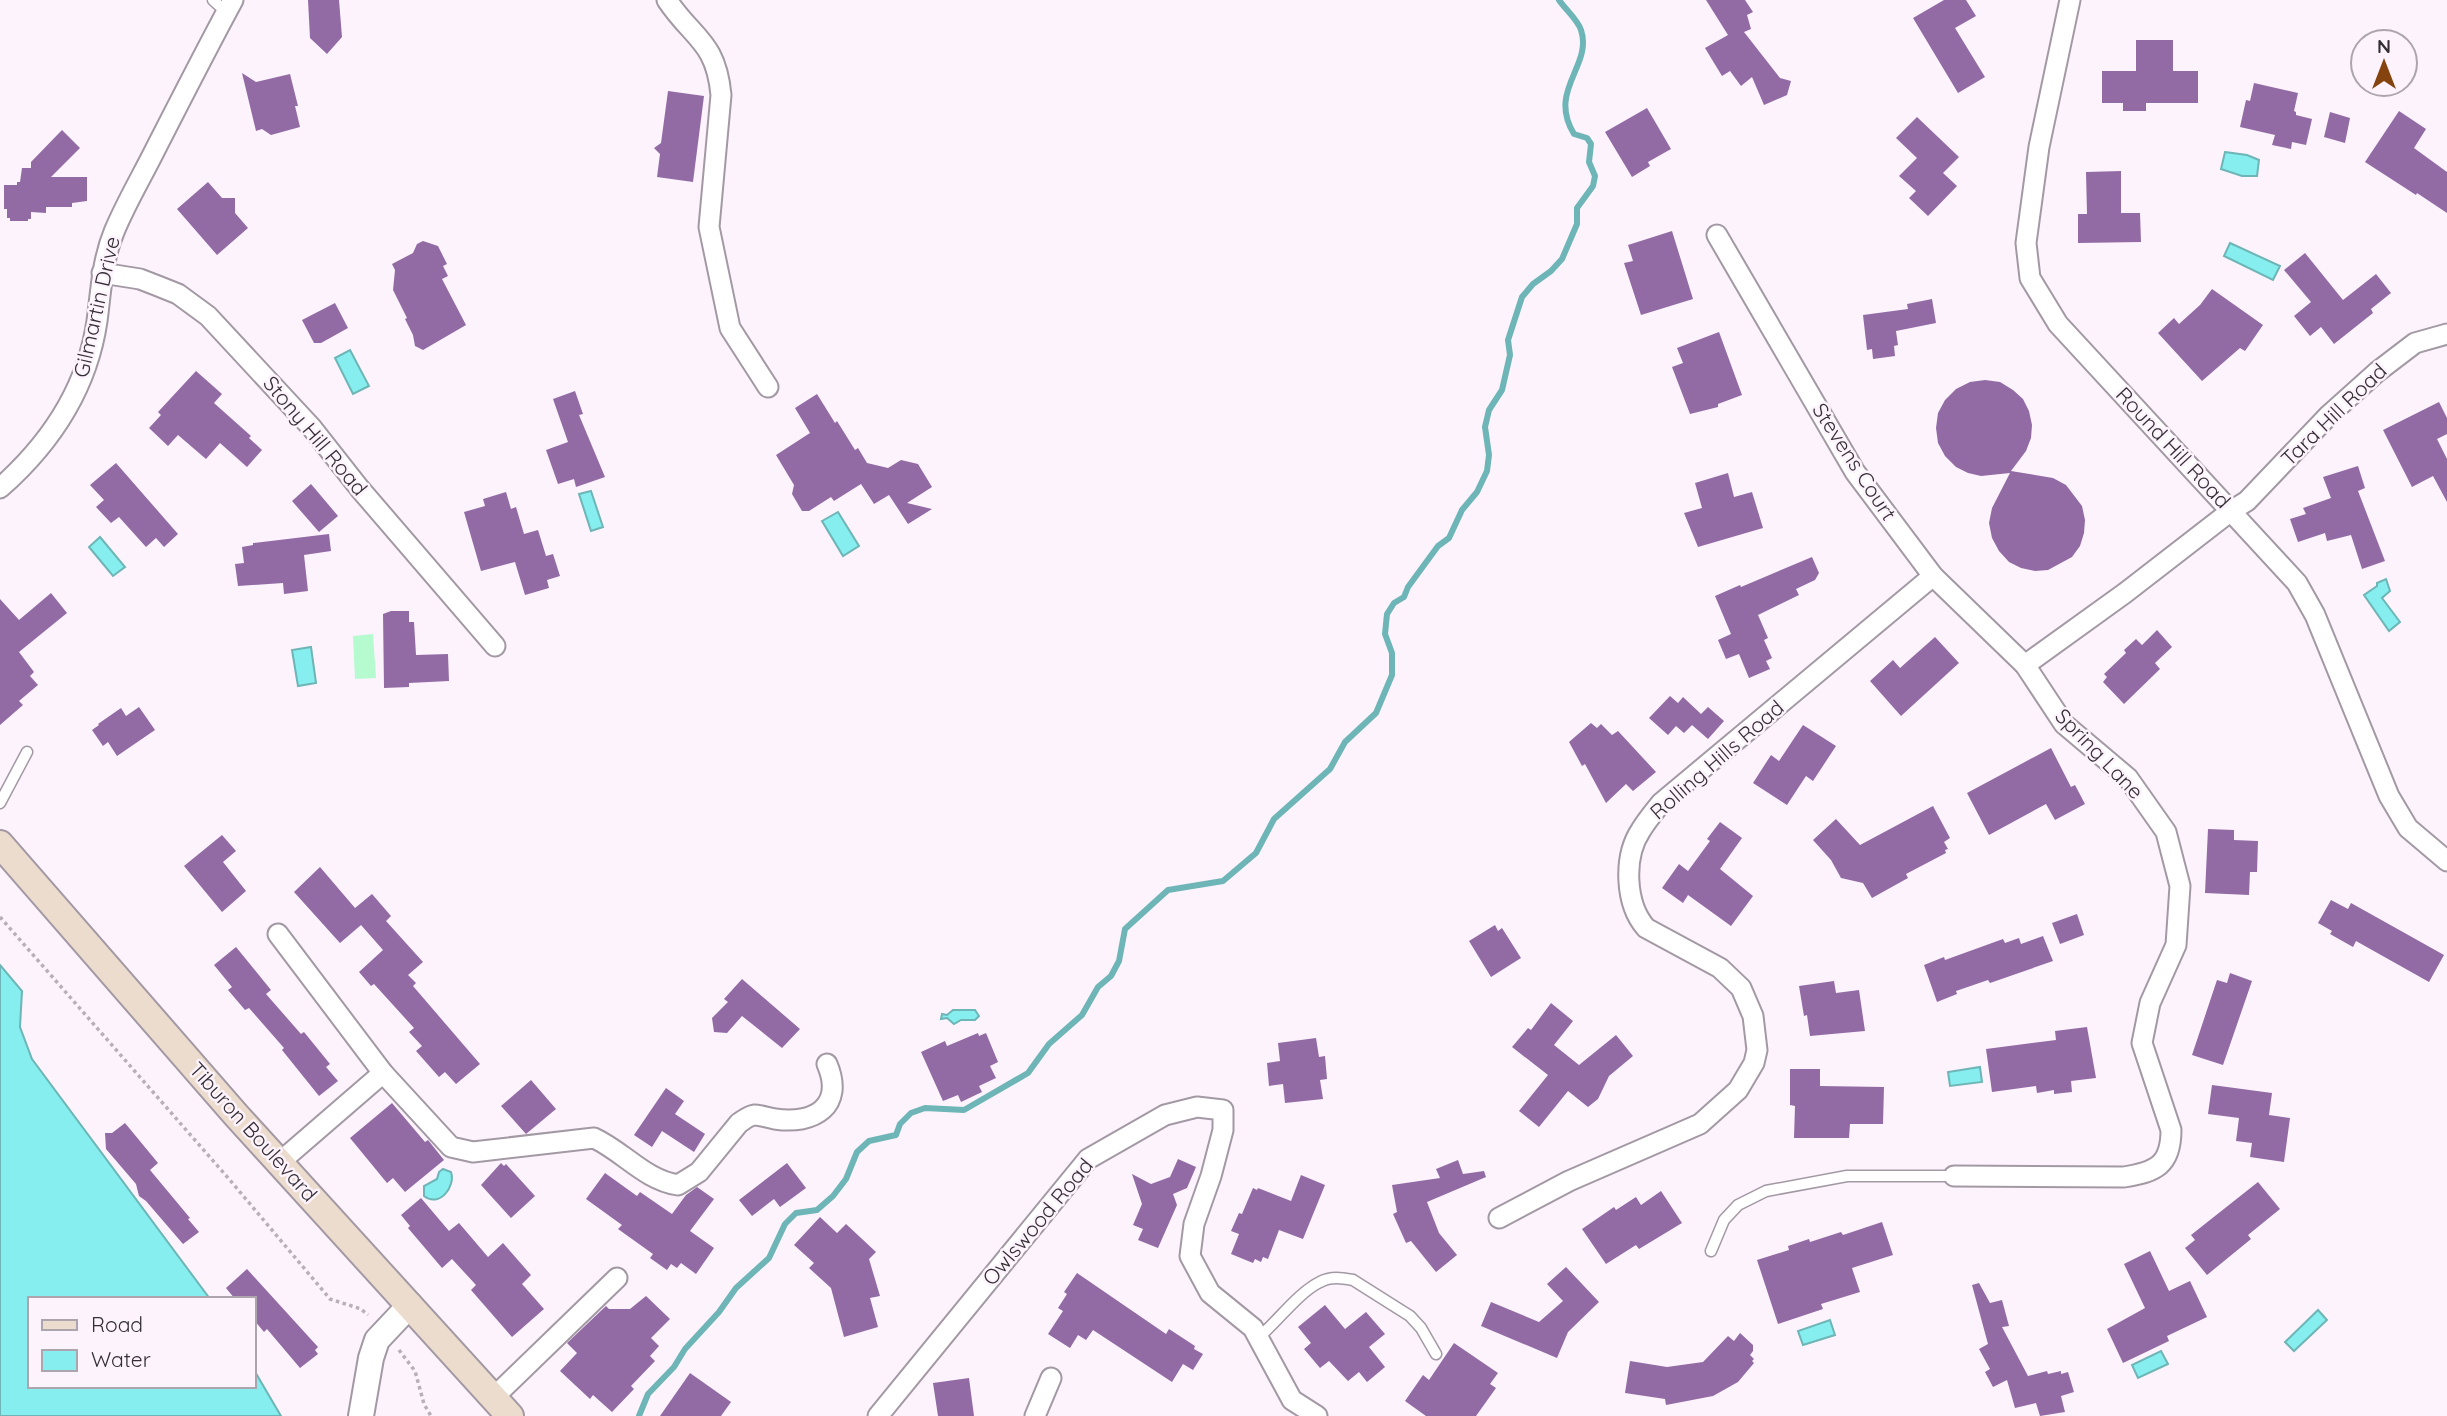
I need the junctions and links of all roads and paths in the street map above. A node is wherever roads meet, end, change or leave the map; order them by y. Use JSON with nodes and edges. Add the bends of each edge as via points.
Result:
{"nodes":[{"id":1,"x":667,"y":0,"type":"edge"},
{"id":2,"x":2070,"y":0,"type":"edge"},
{"id":3,"x":224,"y":4,"type":"edge"},
{"id":4,"x":1717,"y":235,"type":"dead end"},
{"id":5,"x":102,"y":273,"type":"junction"},
{"id":6,"x":2447,"y":334,"type":"edge"},
{"id":7,"x":768,"y":387,"type":"dead end"},
{"id":8,"x":0,"y":488,"type":"edge"},
{"id":9,"x":2231,"y":511,"type":"junction"},
{"id":10,"x":1933,"y":576,"type":"junction"},
{"id":11,"x":495,"y":646,"type":"dead end"},
{"id":12,"x":2025,"y":664,"type":"junction"},
{"id":13,"x":27,"y":752,"type":"dead end"},
{"id":14,"x":0,"y":803,"type":"edge"},
{"id":15,"x":0,"y":844,"type":"edge"},
{"id":16,"x":2447,"y":862,"type":"edge"},
{"id":17,"x":0,"y":917,"type":"edge"},
{"id":18,"x":278,"y":934,"type":"dead end"},
{"id":19,"x":827,"y":1064,"type":"dead end"},
{"id":20,"x":383,"y":1073,"type":"junction"},
{"id":21,"x":280,"y":1162,"type":"junction"},
{"id":22,"x":1954,"y":1176,"type":"joint"},
{"id":23,"x":1499,"y":1218,"type":"dead end"},
{"id":24,"x":1711,"y":1251,"type":"dead end"},
{"id":25,"x":617,"y":1278,"type":"dead end"},
{"id":26,"x":410,"y":1305,"type":"junction"},
{"id":27,"x":365,"y":1312,"type":"dead end"},
{"id":28,"x":1258,"y":1338,"type":"junction"},
{"id":29,"x":400,"y":1351,"type":"dead end"},
{"id":30,"x":1436,"y":1354,"type":"dead end"},
{"id":31,"x":1051,"y":1378,"type":"dead end"},
{"id":32,"x":502,"y":1407,"type":"edge"},
{"id":33,"x":431,"y":1415,"type":"edge"},
{"id":34,"x":361,"y":1416,"type":"edge"},
{"id":35,"x":878,"y":1416,"type":"edge"},
{"id":36,"x":1035,"y":1416,"type":"edge"},
{"id":37,"x":1317,"y":1416,"type":"edge"}],
"edges":[{"from":1,"to":7,"type":"street","via":[[703,41],[719,73],[709,227],[730,328]]},
{"from":2,"to":9,"type":"street","name":"Round Hill Road","via":[[2029,212],[2030,278],[2058,324]]},
{"from":3,"to":5,"type":"street","name":"Gilmartin Drive","via":[[123,212]]},
{"from":4,"to":10,"type":"street","name":"Stevens Court","via":[[1855,472]]},
{"from":5,"to":8,"type":"street","name":"Gilmartin Drive","via":[[93,341],[69,406],[31,459]]},
{"from":5,"to":11,"type":"street","name":"Stony Hill Road","via":[[140,279],[168,290],[208,316],[401,526]]},
{"from":6,"to":9,"type":"street","name":"Tara Hill Road","via":[[2414,343],[2377,372],[2247,501]]},
{"from":9,"to":12,"type":"street"},
{"from":9,"to":16,"type":"street","name":"Round Hill Road","via":[[2297,583],[2315,615],[2389,796],[2408,828]]},
{"from":10,"to":12,"type":"street","name":"Stevens Court"},
{"from":10,"to":23,"type":"street","name":"Rolling Hills Road","via":[[1661,803],[1639,831],[1630,866],[1637,918],[1646,928],[1720,968],[1748,1002],[1757,1050],[1738,1090],[1700,1124],[1569,1181]]},
{"from":12,"to":22,"type":"street","name":"Spring Lane","via":[[2064,724],[2128,778],[2166,832],[2180,886],[2176,945],[2150,1003],[2142,1043],[2171,1130],[2171,1146],[2165,1160],[2150,1172],[2124,1177]]},
{"from":13,"to":14,"type":"lane"},
{"from":15,"to":21,"type":"main road","name":"Tiburon Boulevard"},
{"from":17,"to":27,"type":"path","via":[[333,1301]]},
{"from":18,"to":20,"type":"street"},
{"from":19,"to":20,"type":"street","via":[[833,1089],[822,1112],[794,1120],[746,1118],[699,1172],[678,1185],[657,1180],[594,1138],[473,1152],[452,1147]]},
{"from":20,"to":21,"type":"street"},
{"from":21,"to":26,"type":"main road","name":"Tiburon Boulevard"},
{"from":22,"to":24,"type":"lane","via":[[1847,1176],[1766,1191],[1738,1205],[1724,1220]]},
{"from":25,"to":32,"type":"street"},
{"from":26,"to":32,"type":"main road","name":"Tiburon Boulevard"},
{"from":26,"to":34,"type":"street","via":[[377,1340]]},
{"from":28,"to":30,"type":"lane","via":[[1310,1288],[1330,1278],[1343,1278],[1410,1316]]},
{"from":28,"to":35,"type":"street","name":"Owlswood Road","via":[[1253,1328],[1210,1293],[1189,1256],[1194,1224],[1223,1130],[1223,1110],[1197,1107],[1165,1115],[1088,1158]]},
{"from":28,"to":37,"type":"street","name":"Owlswood Road","via":[[1292,1400]]},
{"from":29,"to":33,"type":"path","via":[[415,1371]]},
{"from":31,"to":36,"type":"street"}]}
